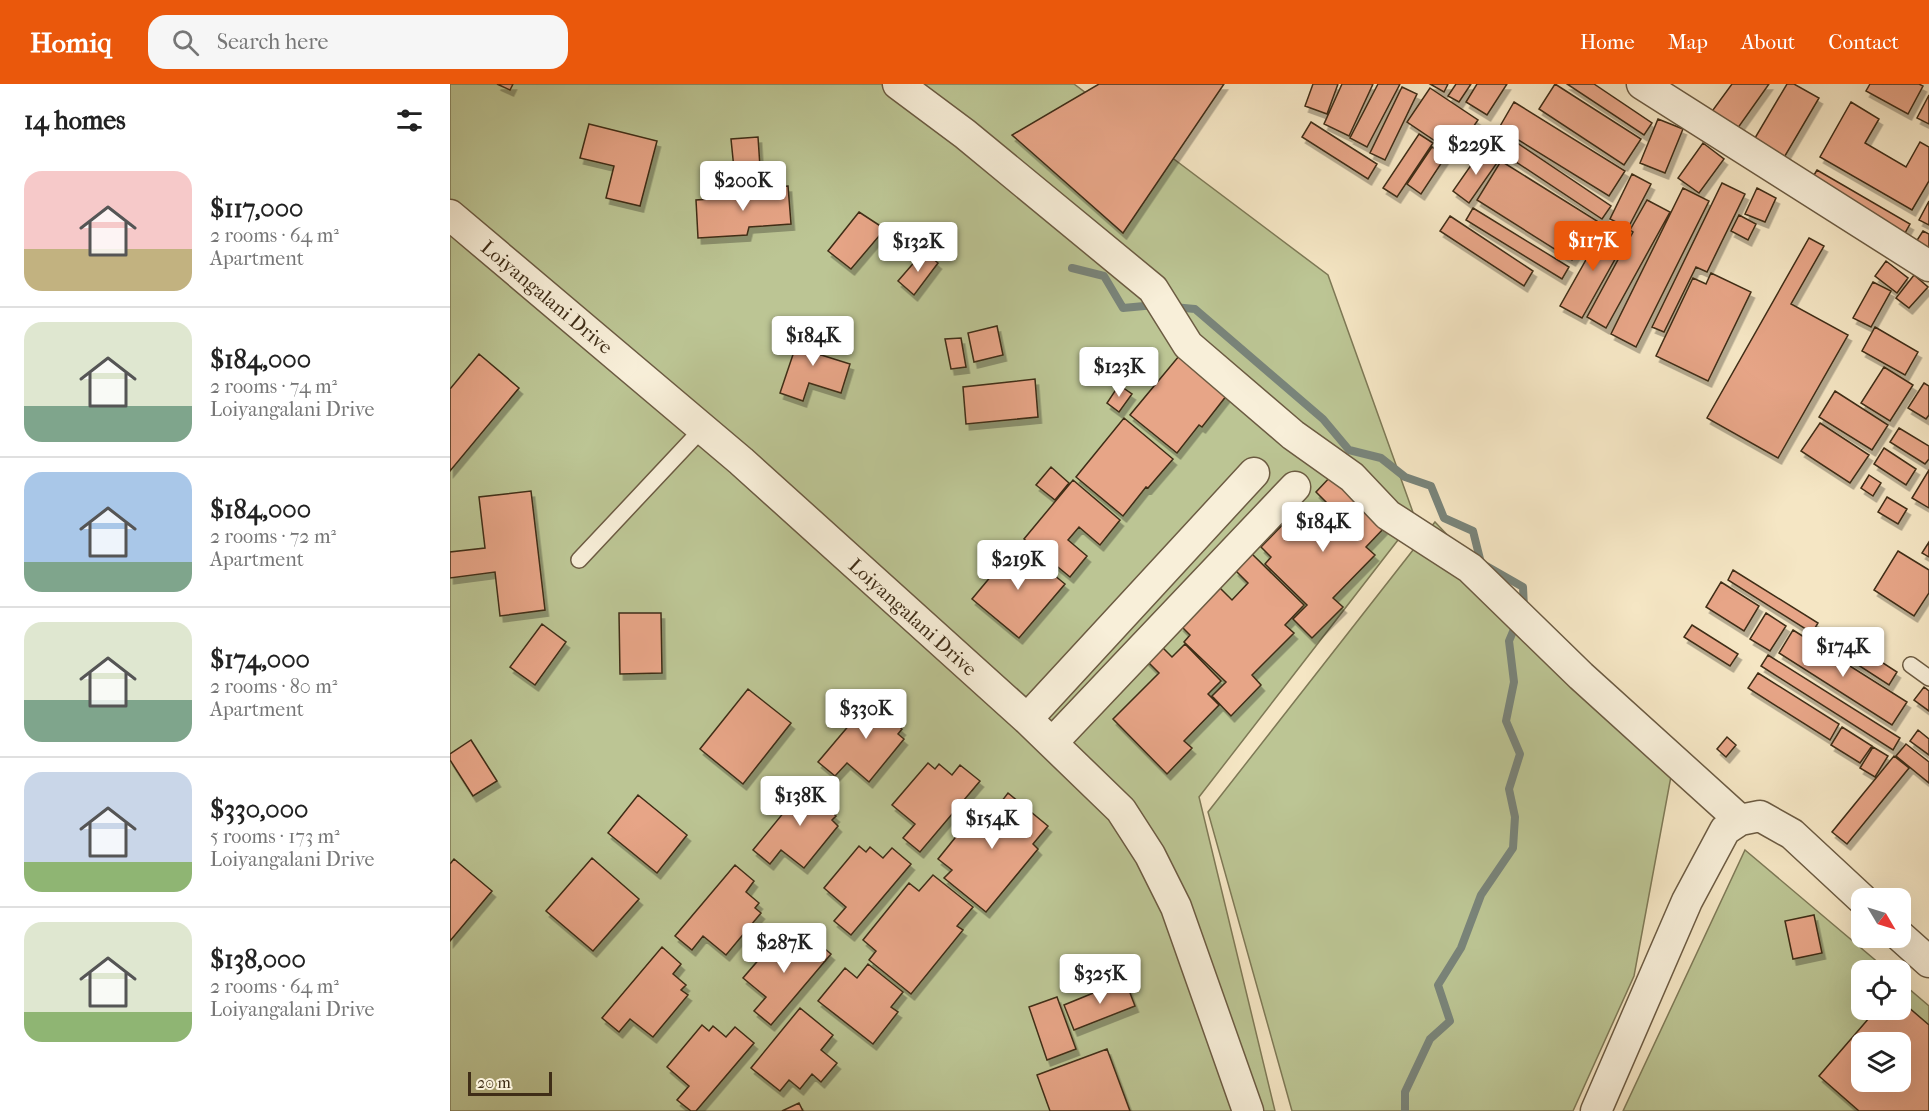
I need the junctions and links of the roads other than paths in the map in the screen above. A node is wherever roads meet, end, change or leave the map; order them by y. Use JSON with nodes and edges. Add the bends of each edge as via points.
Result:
{"nodes":[{"id":1,"x":898,"y":84,"type":"edge"},
{"id":2,"x":1642,"y":84,"type":"edge"},
{"id":3,"x":450,"y":215,"type":"edge"},
{"id":4,"x":1929,"y":266,"type":"edge"},
{"id":5,"x":702,"y":429,"type":"junction"},
{"id":6,"x":1254,"y":473,"type":"dead end"},
{"id":7,"x":1296,"y":488,"type":"dead end"},
{"id":8,"x":579,"y":560,"type":"dead end"},
{"id":9,"x":1911,"y":665,"type":"dead end"},
{"id":10,"x":1929,"y":678,"type":"edge"},
{"id":11,"x":1027,"y":719,"type":"junction"},
{"id":12,"x":1052,"y":743,"type":"junction"},
{"id":13,"x":1740,"y":820,"type":"junction"},
{"id":14,"x":1851,"y":889,"type":"edge"},
{"id":15,"x":1911,"y":946,"type":"edge"},
{"id":16,"x":1929,"y":963,"type":"edge"},
{"id":17,"x":1248,"y":1111,"type":"edge"},
{"id":18,"x":1596,"y":1111,"type":"edge"}],
"edges":[{"from":1,"to":13,"type":"street","via":[[965,134],[1153,289],[1188,345],[1293,435],[1352,477],[1388,515],[1470,568],[1581,676]]},
{"from":2,"to":4,"type":"street"},
{"from":3,"to":5,"type":"street","name":"Loiyangalani Drive"},
{"from":5,"to":8,"type":"lane"},
{"from":5,"to":11,"type":"street","name":"Loiyangalani Drive"},
{"from":6,"to":11,"type":"street"},
{"from":7,"to":12,"type":"street"},
{"from":9,"to":10,"type":"lane"},
{"from":11,"to":12,"type":"street","name":"Loiyangalani Drive"},
{"from":12,"to":17,"type":"street","name":"Loiyangalani Drive","via":[[1121,810],[1150,855],[1176,907]]},
{"from":13,"to":14,"type":"street","via":[[1761,816],[1792,834]]},
{"from":13,"to":18,"type":"street","via":[[1725,830],[1687,901]]},
{"from":15,"to":16,"type":"street"}]}
